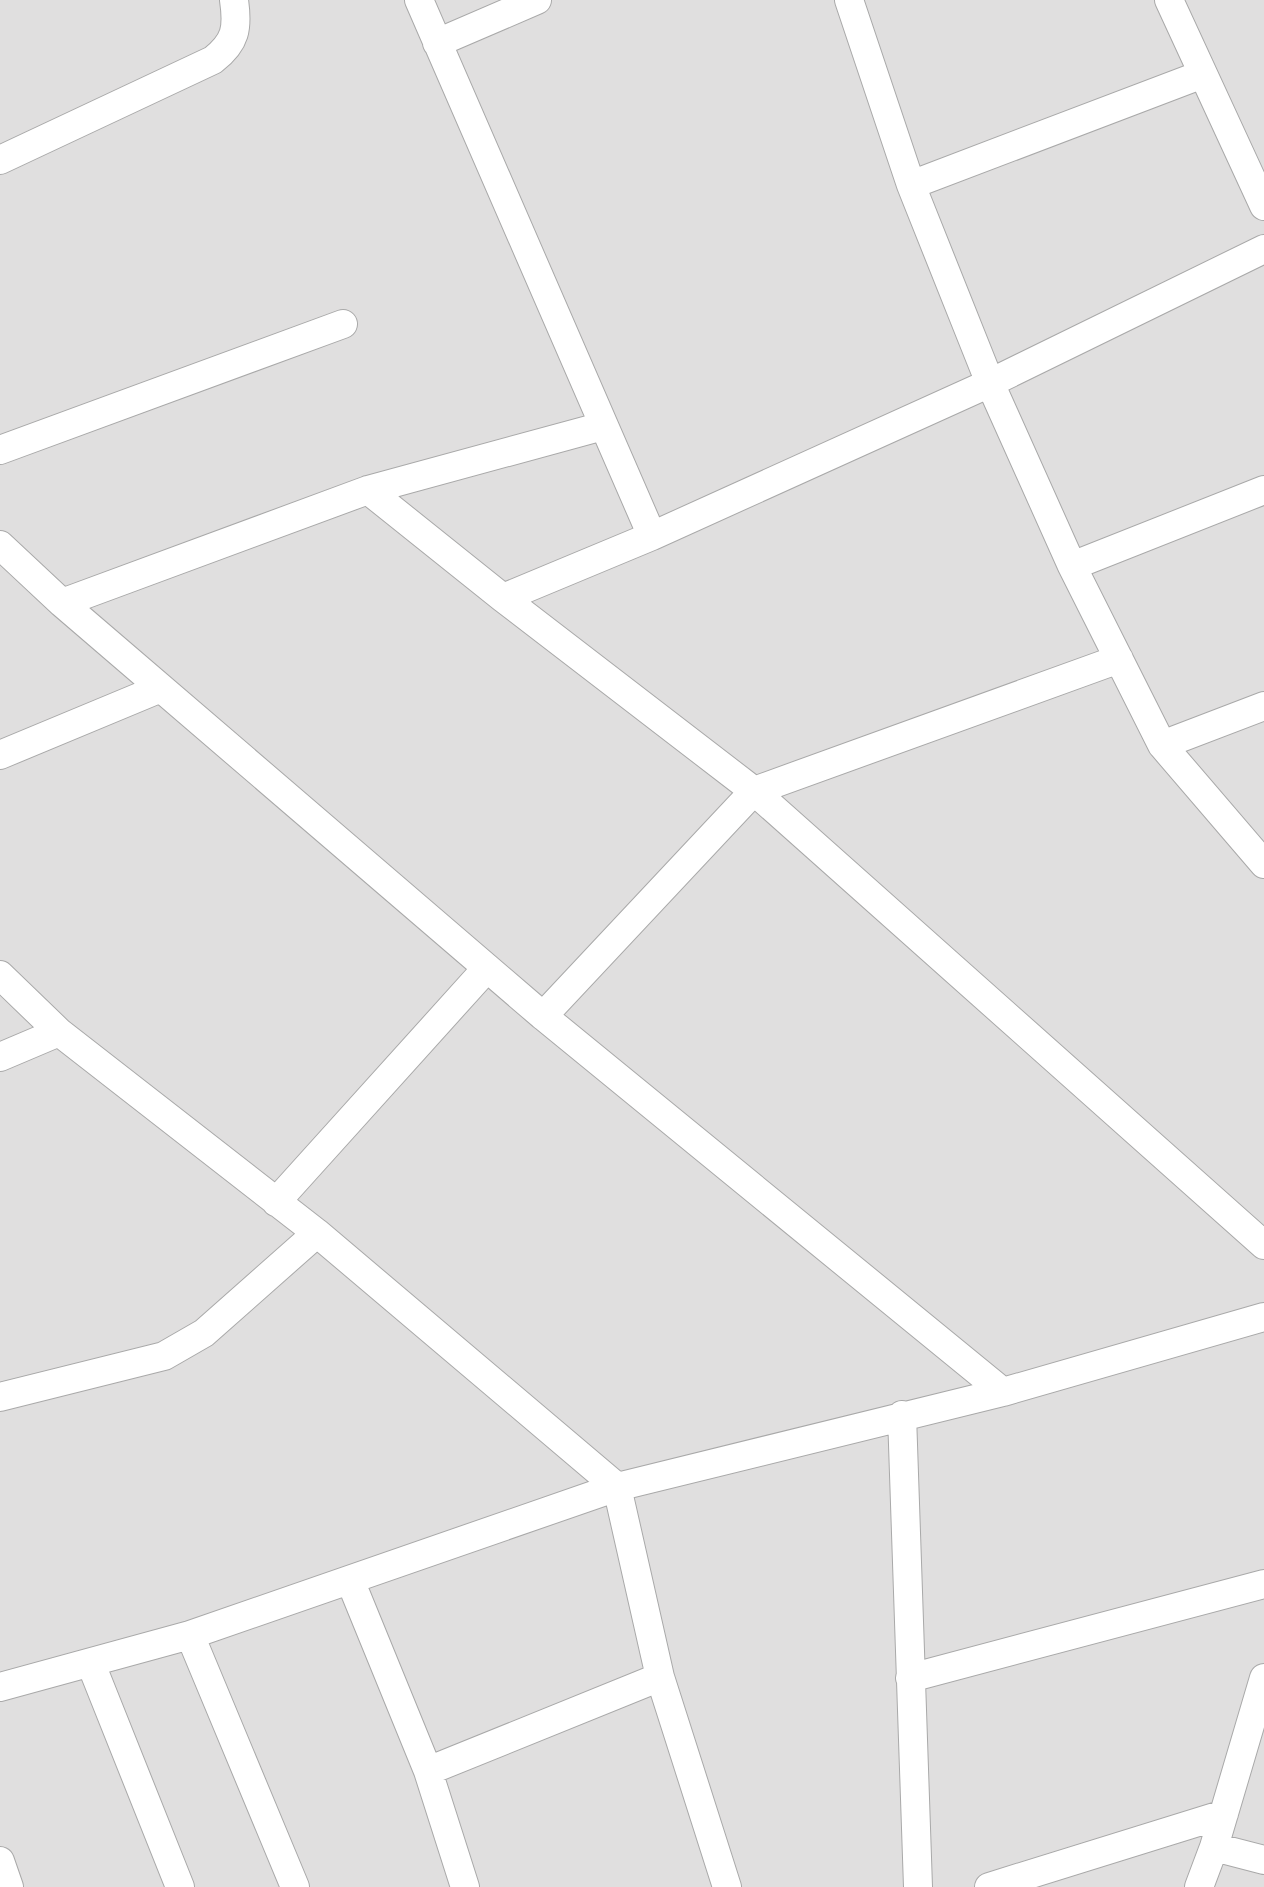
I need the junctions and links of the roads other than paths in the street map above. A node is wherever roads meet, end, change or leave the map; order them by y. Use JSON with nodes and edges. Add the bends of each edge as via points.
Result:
{"nodes":[{"id":1,"x":234,"y":0,"type":"edge"},
{"id":2,"x":419,"y":0,"type":"edge"},
{"id":3,"x":538,"y":0,"type":"edge"},
{"id":4,"x":849,"y":0,"type":"edge"},
{"id":5,"x":1169,"y":0,"type":"edge"},
{"id":6,"x":437,"y":43,"type":"junction"},
{"id":7,"x":1203,"y":74,"type":"junction"},
{"id":8,"x":0,"y":160,"type":"edge"},
{"id":9,"x":911,"y":185,"type":"junction"},
{"id":10,"x":1264,"y":206,"type":"edge"},
{"id":11,"x":1264,"y":249,"type":"edge"},
{"id":12,"x":343,"y":324,"type":"dead end"},
{"id":13,"x":990,"y":383,"type":"junction"},
{"id":14,"x":603,"y":426,"type":"junction"},
{"id":15,"x":0,"y":450,"type":"edge"},
{"id":16,"x":368,"y":490,"type":"junction"},
{"id":17,"x":1264,"y":490,"type":"edge"},
{"id":18,"x":652,"y":536,"type":"junction"},
{"id":19,"x":0,"y":545,"type":"edge"},
{"id":20,"x":1072,"y":566,"type":"junction"},
{"id":21,"x":503,"y":598,"type":"junction"},
{"id":22,"x":62,"y":603,"type":"junction"},
{"id":23,"x":1119,"y":659,"type":"junction"},
{"id":24,"x":161,"y":688,"type":"junction"},
{"id":25,"x":1264,"y":706,"type":"edge"},
{"id":26,"x":1162,"y":745,"type":"junction"},
{"id":27,"x":0,"y":756,"type":"edge"},
{"id":28,"x":754,"y":791,"type":"junction"},
{"id":29,"x":1264,"y":864,"type":"edge"},
{"id":30,"x":487,"y":968,"type":"junction"},
{"id":31,"x":0,"y":975,"type":"edge"},
{"id":32,"x":543,"y":1016,"type":"junction"},
{"id":33,"x":59,"y":1032,"type":"junction"},
{"id":34,"x":0,"y":1057,"type":"edge"},
{"id":35,"x":276,"y":1202,"type":"junction"},
{"id":36,"x":317,"y":1233,"type":"junction"},
{"id":37,"x":1264,"y":1246,"type":"edge"},
{"id":38,"x":1264,"y":1317,"type":"edge"},
{"id":39,"x":1003,"y":1392,"type":"junction"},
{"id":40,"x":0,"y":1397,"type":"edge"},
{"id":41,"x":902,"y":1415,"type":"junction"},
{"id":42,"x":617,"y":1487,"type":"junction"},
{"id":43,"x":350,"y":1580,"type":"junction"},
{"id":44,"x":1264,"y":1584,"type":"edge"},
{"id":45,"x":190,"y":1635,"type":"junction"},
{"id":46,"x":91,"y":1664,"type":"junction"},
{"id":47,"x":660,"y":1677,"type":"junction"},
{"id":48,"x":910,"y":1678,"type":"junction"},
{"id":49,"x":1264,"y":1678,"type":"edge"},
{"id":50,"x":0,"y":1687,"type":"edge"},
{"id":51,"x":428,"y":1771,"type":"junction"},
{"id":52,"x":1224,"y":1814,"type":"junction"},
{"id":53,"x":1214,"y":1847,"type":"junction"},
{"id":54,"x":1264,"y":1860,"type":"edge"},
{"id":55,"x":0,"y":1861,"type":"edge"},
{"id":56,"x":9,"y":1887,"type":"edge"},
{"id":57,"x":180,"y":1887,"type":"edge"},
{"id":58,"x":295,"y":1887,"type":"edge"},
{"id":59,"x":465,"y":1887,"type":"edge"},
{"id":60,"x":727,"y":1887,"type":"edge"},
{"id":61,"x":918,"y":1887,"type":"edge"},
{"id":62,"x":989,"y":1887,"type":"edge"},
{"id":63,"x":1199,"y":1887,"type":"edge"}],
"edges":[{"from":1,"to":8,"type":"street","via":[[236,30],[228,48],[213,60]]},
{"from":2,"to":6,"type":"street"},
{"from":3,"to":6,"type":"street"},
{"from":4,"to":9,"type":"street"},
{"from":5,"to":7,"type":"street"},
{"from":6,"to":14,"type":"street"},
{"from":7,"to":9,"type":"street"},
{"from":7,"to":10,"type":"street"},
{"from":9,"to":13,"type":"street"},
{"from":11,"to":13,"type":"street"},
{"from":12,"to":15,"type":"street"},
{"from":13,"to":18,"type":"street"},
{"from":13,"to":20,"type":"street"},
{"from":14,"to":16,"type":"street"},
{"from":14,"to":18,"type":"street"},
{"from":16,"to":21,"type":"street"},
{"from":16,"to":22,"type":"street"},
{"from":17,"to":20,"type":"street"},
{"from":18,"to":21,"type":"street"},
{"from":19,"to":22,"type":"street"},
{"from":20,"to":23,"type":"street"},
{"from":21,"to":28,"type":"street"},
{"from":22,"to":24,"type":"street"},
{"from":23,"to":26,"type":"street"},
{"from":23,"to":28,"type":"street"},
{"from":24,"to":27,"type":"street"},
{"from":24,"to":30,"type":"street"},
{"from":25,"to":26,"type":"street"},
{"from":26,"to":29,"type":"street"},
{"from":28,"to":32,"type":"street"},
{"from":28,"to":37,"type":"street"},
{"from":30,"to":32,"type":"street"},
{"from":30,"to":35,"type":"street"},
{"from":31,"to":33,"type":"street"},
{"from":32,"to":39,"type":"street"},
{"from":33,"to":34,"type":"street"},
{"from":33,"to":35,"type":"street"},
{"from":35,"to":36,"type":"street"},
{"from":36,"to":40,"type":"street","via":[[204,1333],[164,1356]]},
{"from":36,"to":42,"type":"street"},
{"from":38,"to":39,"type":"street"},
{"from":39,"to":41,"type":"street"},
{"from":41,"to":42,"type":"street"},
{"from":41,"to":48,"type":"street"},
{"from":42,"to":43,"type":"street"},
{"from":42,"to":47,"type":"street"},
{"from":43,"to":45,"type":"street"},
{"from":43,"to":51,"type":"street"},
{"from":44,"to":48,"type":"street"},
{"from":45,"to":46,"type":"street"},
{"from":45,"to":58,"type":"street"},
{"from":46,"to":50,"type":"street"},
{"from":46,"to":57,"type":"street"},
{"from":47,"to":51,"type":"street"},
{"from":47,"to":60,"type":"street"},
{"from":48,"to":61,"type":"street"},
{"from":49,"to":52,"type":"street"},
{"from":51,"to":59,"type":"street"},
{"from":52,"to":53,"type":"street"},
{"from":52,"to":62,"type":"street"},
{"from":53,"to":54,"type":"street"},
{"from":53,"to":63,"type":"street"},
{"from":55,"to":56,"type":"street"}]}
